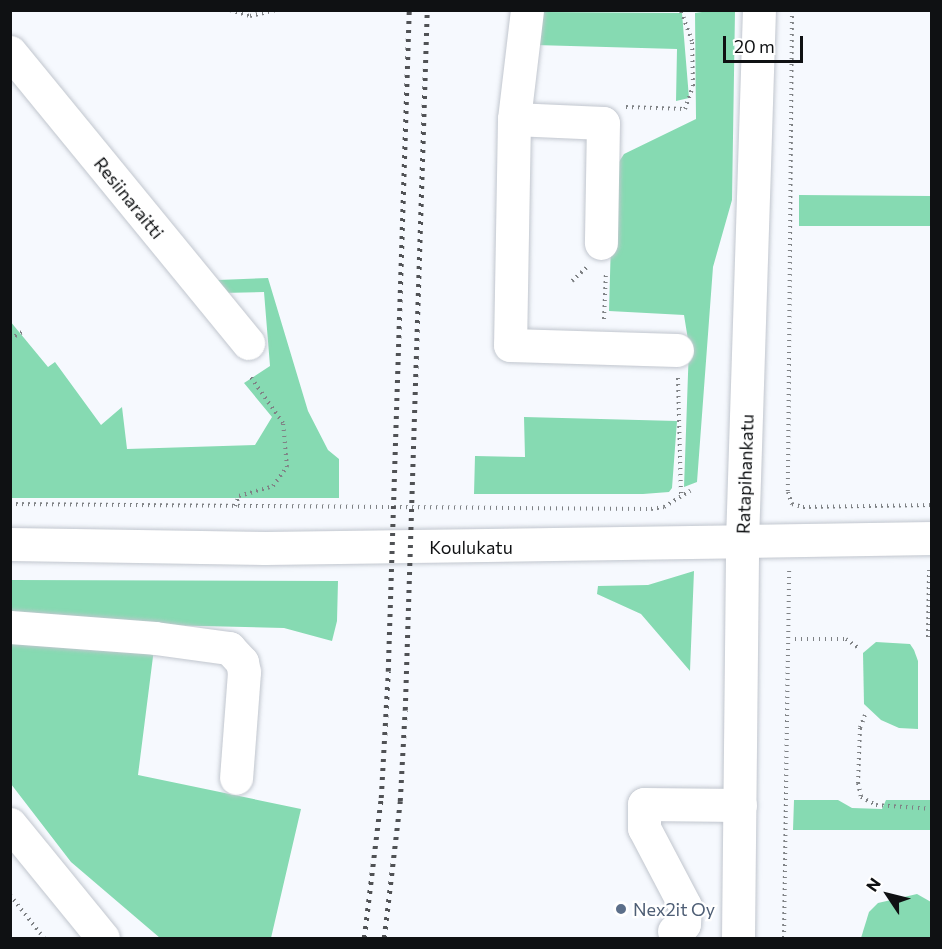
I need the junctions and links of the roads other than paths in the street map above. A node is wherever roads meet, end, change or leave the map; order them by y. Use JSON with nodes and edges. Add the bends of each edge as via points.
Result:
{"nodes":[{"id":1,"x":527,"y":10,"type":"edge"},
{"id":2,"x":759,"y":10,"type":"edge"},
{"id":3,"x":10,"y":52,"type":"edge"},
{"id":4,"x":514,"y":119,"type":"junction"},
{"id":5,"x":601,"y":243,"type":"road end"},
{"id":6,"x":248,"y":343,"type":"dead end"},
{"id":7,"x":677,"y":350,"type":"road end"},
{"id":8,"x":932,"y":538,"type":"edge"},
{"id":9,"x":742,"y":541,"type":"junction"},
{"id":10,"x":11,"y":545,"type":"edge"},
{"id":11,"x":10,"y":627,"type":"edge"},
{"id":12,"x":236,"y":778,"type":"dead end"},
{"id":13,"x":740,"y":805,"type":"junction"},
{"id":14,"x":10,"y":825,"type":"edge"},
{"id":15,"x":674,"y":931,"type":"dead end"},
{"id":16,"x":103,"y":939,"type":"edge"},
{"id":17,"x":738,"y":939,"type":"edge"}],
"edges":[{"from":1,"to":4,"type":"main road"},
{"from":2,"to":9,"type":"main road","name":"Ratapihankatu"},
{"from":3,"to":6,"type":"main road","name":"Resiinaraitti"},
{"from":4,"to":5,"type":"main road","via":[[603,123]]},
{"from":4,"to":7,"type":"main road","via":[[510,345]]},
{"from":8,"to":9,"type":"main road","name":"Koulukatu"},
{"from":9,"to":10,"type":"main road","name":"Koulukatu","via":[[419,547]]},
{"from":9,"to":13,"type":"main road","name":"Ratapihankatu"},
{"from":11,"to":12,"type":"main road","via":[[229,648],[242,662],[244,672]]},
{"from":13,"to":15,"type":"main road","via":[[644,804],[644,828],[685,906],[684,924]]},
{"from":13,"to":17,"type":"main road","name":"Ratapihankatu"},
{"from":14,"to":16,"type":"main road"}]}
